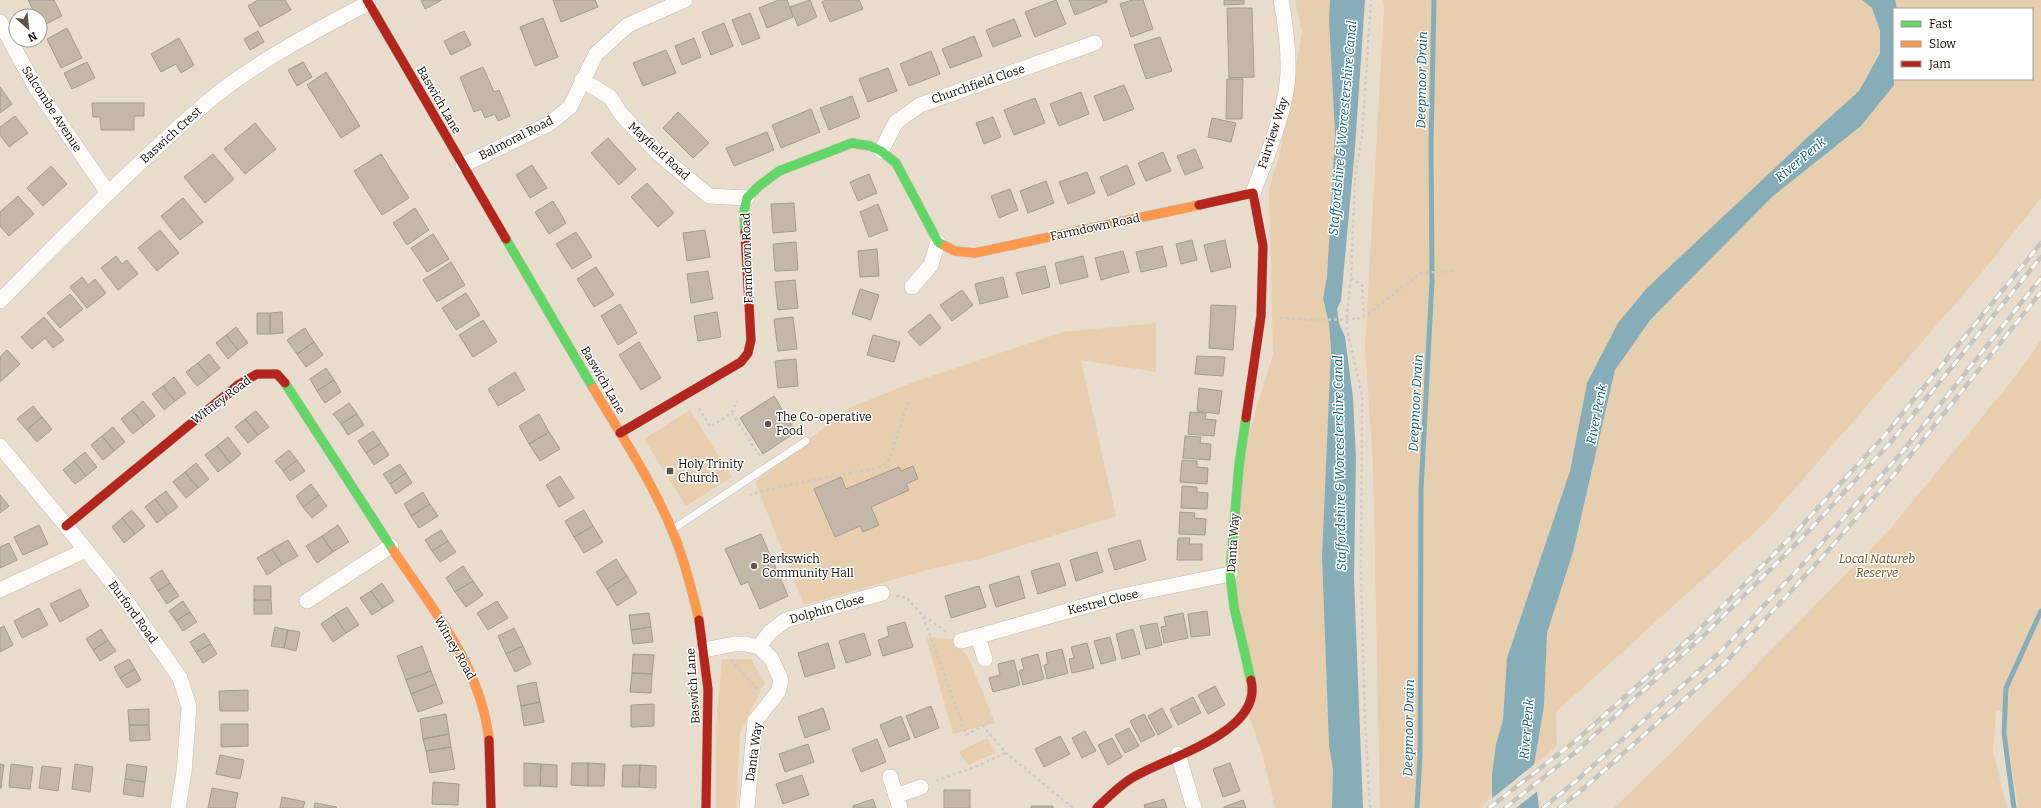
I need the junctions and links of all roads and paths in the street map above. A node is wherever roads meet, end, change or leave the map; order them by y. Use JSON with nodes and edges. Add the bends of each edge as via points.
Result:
{"nodes":[{"id":1,"x":684,"y":0,"type":"edge"},
{"id":2,"x":1281,"y":0,"type":"edge"},
{"id":3,"x":1371,"y":0,"type":"edge"},
{"id":4,"x":368,"y":1,"type":"edge"},
{"id":5,"x":0,"y":23,"type":"edge"},
{"id":6,"x":1095,"y":43,"type":"dead end"},
{"id":7,"x":582,"y":80,"type":"junction"},
{"id":8,"x":881,"y":151,"type":"junction"},
{"id":9,"x":463,"y":165,"type":"junction"},
{"id":10,"x":108,"y":193,"type":"junction"},
{"id":11,"x":1253,"y":193,"type":"junction"},
{"id":12,"x":747,"y":198,"type":"junction"},
{"id":13,"x":938,"y":242,"type":"junction"},
{"id":14,"x":1455,"y":271,"type":"dead end"},
{"id":15,"x":1351,"y":278,"type":"junction"},
{"id":16,"x":912,"y":287,"type":"dead end"},
{"id":17,"x":0,"y":301,"type":"edge"},
{"id":18,"x":1261,"y":316,"type":"junction"},
{"id":19,"x":1364,"y":317,"type":"junction"},
{"id":20,"x":690,"y":392,"type":"junction"},
{"id":21,"x":737,"y":401,"type":"dead end"},
{"id":22,"x":908,"y":402,"type":"dead end"},
{"id":23,"x":732,"y":413,"type":"junction"},
{"id":24,"x":620,"y":433,"type":"junction"},
{"id":25,"x":806,"y":441,"type":"dead end"},
{"id":26,"x":0,"y":446,"type":"edge"},
{"id":27,"x":766,"y":467,"type":"junction"},
{"id":28,"x":746,"y":495,"type":"dead end"},
{"id":29,"x":66,"y":526,"type":"junction"},
{"id":30,"x":672,"y":530,"type":"junction"},
{"id":31,"x":391,"y":546,"type":"junction"},
{"id":32,"x":86,"y":550,"type":"junction"},
{"id":33,"x":1230,"y":574,"type":"junction"},
{"id":34,"x":0,"y":590,"type":"edge"},
{"id":35,"x":882,"y":593,"type":"joint"},
{"id":36,"x":307,"y":601,"type":"dead end"},
{"id":37,"x":923,"y":616,"type":"junction"},
{"id":38,"x":978,"y":637,"type":"junction"},
{"id":39,"x":961,"y":642,"type":"joint"},
{"id":40,"x":718,"y":647,"type":"junction"},
{"id":41,"x":758,"y":647,"type":"junction"},
{"id":42,"x":704,"y":650,"type":"junction"},
{"id":43,"x":985,"y":659,"type":"dead end"},
{"id":44,"x":771,"y":704,"type":"junction"},
{"id":45,"x":1006,"y":753,"type":"junction"},
{"id":46,"x":1178,"y":754,"type":"junction"},
{"id":47,"x":890,"y":777,"type":"dead end"},
{"id":48,"x":921,"y":787,"type":"joint"},
{"id":49,"x":898,"y":802,"type":"edge"},
{"id":50,"x":178,"y":808,"type":"edge"},
{"id":51,"x":491,"y":808,"type":"edge"},
{"id":52,"x":706,"y":808,"type":"edge"},
{"id":53,"x":747,"y":808,"type":"edge"},
{"id":54,"x":1074,"y":808,"type":"edge"},
{"id":55,"x":1097,"y":808,"type":"edge"},
{"id":56,"x":1194,"y":808,"type":"edge"},
{"id":57,"x":1370,"y":808,"type":"edge"}],
"edges":[{"from":1,"to":7,"type":"street","name":"Balmoral Road","via":[[628,25],[596,54]]},
{"from":2,"to":11,"type":"street","name":"Fairview Way","via":[[1287,52],[1286,90],[1275,134]]},
{"from":3,"to":15,"type":"path","via":[[1362,135],[1355,177]]},
{"from":4,"to":9,"type":"street","name":"Baswich Lane"},
{"from":4,"to":10,"type":"street","name":"Baswich Crest","via":[[260,64],[225,88]]},
{"from":5,"to":10,"type":"street","name":"Salcombe Avenue","via":[[36,88]]},
{"from":6,"to":8,"type":"street","name":"Churchfield Close","via":[[920,105],[896,122]]},
{"from":7,"to":9,"type":"street","name":"Balmoral Road","via":[[570,107],[548,124]]},
{"from":7,"to":12,"type":"street","name":"Mayfield Road","via":[[610,97],[621,114],[659,154],[709,196]]},
{"from":8,"to":12,"type":"street","name":"Farmdown Road","via":[[870,146],[852,144],[780,171]]},
{"from":8,"to":13,"type":"street","name":"Farmdown Road","via":[[896,163]]},
{"from":9,"to":24,"type":"street","name":"Baswich Lane"},
{"from":10,"to":17,"type":"street","name":"Baswich Crest"},
{"from":11,"to":13,"type":"street","name":"Farmdown Road","via":[[975,253],[955,251]]},
{"from":11,"to":18,"type":"street","name":"Danta Way","via":[[1263,246]]},
{"from":12,"to":20,"type":"street","name":"Farmdown Road","via":[[744,212],[751,340],[748,353],[741,362]]},
{"from":13,"to":16,"type":"street","via":[[931,265]]},
{"from":14,"to":19,"type":"path","via":[[1421,273]]},
{"from":15,"to":19,"type":"path","via":[[1362,285]]},
{"from":15,"to":57,"type":"path","via":[[1347,329],[1362,395],[1361,579]]},
{"from":18,"to":19,"type":"path","bridge":true,"via":[[1316,320]]},
{"from":18,"to":33,"type":"street","name":"Danta Way","via":[[1239,465]]},
{"from":20,"to":23,"type":"path","via":[[710,426]]},
{"from":20,"to":24,"type":"street","name":"Farmdown Road"},
{"from":21,"to":23,"type":"path"},
{"from":22,"to":28,"type":"path","via":[[890,458],[882,467]]},
{"from":23,"to":27,"type":"path"},
{"from":24,"to":30,"type":"street","name":"Baswich Lane"},
{"from":25,"to":27,"type":"lane"},
{"from":26,"to":29,"type":"street","name":"Burford Road"},
{"from":27,"to":30,"type":"lane"},
{"from":29,"to":31,"type":"street","name":"Witney Road","via":[[238,385],[257,374],[277,374]]},
{"from":29,"to":32,"type":"street","name":"Burford Road"},
{"from":30,"to":42,"type":"street","name":"Baswich Lane","via":[[691,591]]},
{"from":31,"to":36,"type":"street"},
{"from":31,"to":51,"type":"street","name":"Witney Road","via":[[452,638],[471,672],[483,706],[489,739]]},
{"from":32,"to":34,"type":"street"},
{"from":32,"to":50,"type":"street","name":"Burford Road","via":[[180,678],[189,707],[184,772]]},
{"from":33,"to":38,"type":"street","name":"Kestrel Close","via":[[1117,597]]},
{"from":33,"to":46,"type":"street","name":"Danta Way","via":[[1234,607],[1253,687],[1251,704],[1240,720],[1223,733]]},
{"from":35,"to":37,"type":"path","via":[[906,597]]},
{"from":35,"to":41,"type":"street","name":"Dolphin Close","via":[[786,620],[770,632]]},
{"from":37,"to":39,"type":"path"},
{"from":37,"to":45,"type":"path","via":[[966,735],[983,726]]},
{"from":38,"to":39,"type":"street","name":"Kestrel Close"},
{"from":38,"to":43,"type":"street"},
{"from":40,"to":41,"type":"street","via":[[746,644]]},
{"from":40,"to":42,"type":"street"},
{"from":40,"to":44,"type":"path"},
{"from":41,"to":44,"type":"street","name":"Danta Way","via":[[771,658],[781,680]]},
{"from":42,"to":52,"type":"street","name":"Baswich Lane","via":[[707,690]]},
{"from":44,"to":53,"type":"street","name":"Danta Way","via":[[756,721]]},
{"from":45,"to":48,"type":"path"},
{"from":45,"to":54,"type":"path"},
{"from":46,"to":55,"type":"street","name":"Danta Way","via":[[1132,778]]},
{"from":46,"to":56,"type":"street"},
{"from":47,"to":49,"type":"street"},
{"from":48,"to":49,"type":"street"}]}
